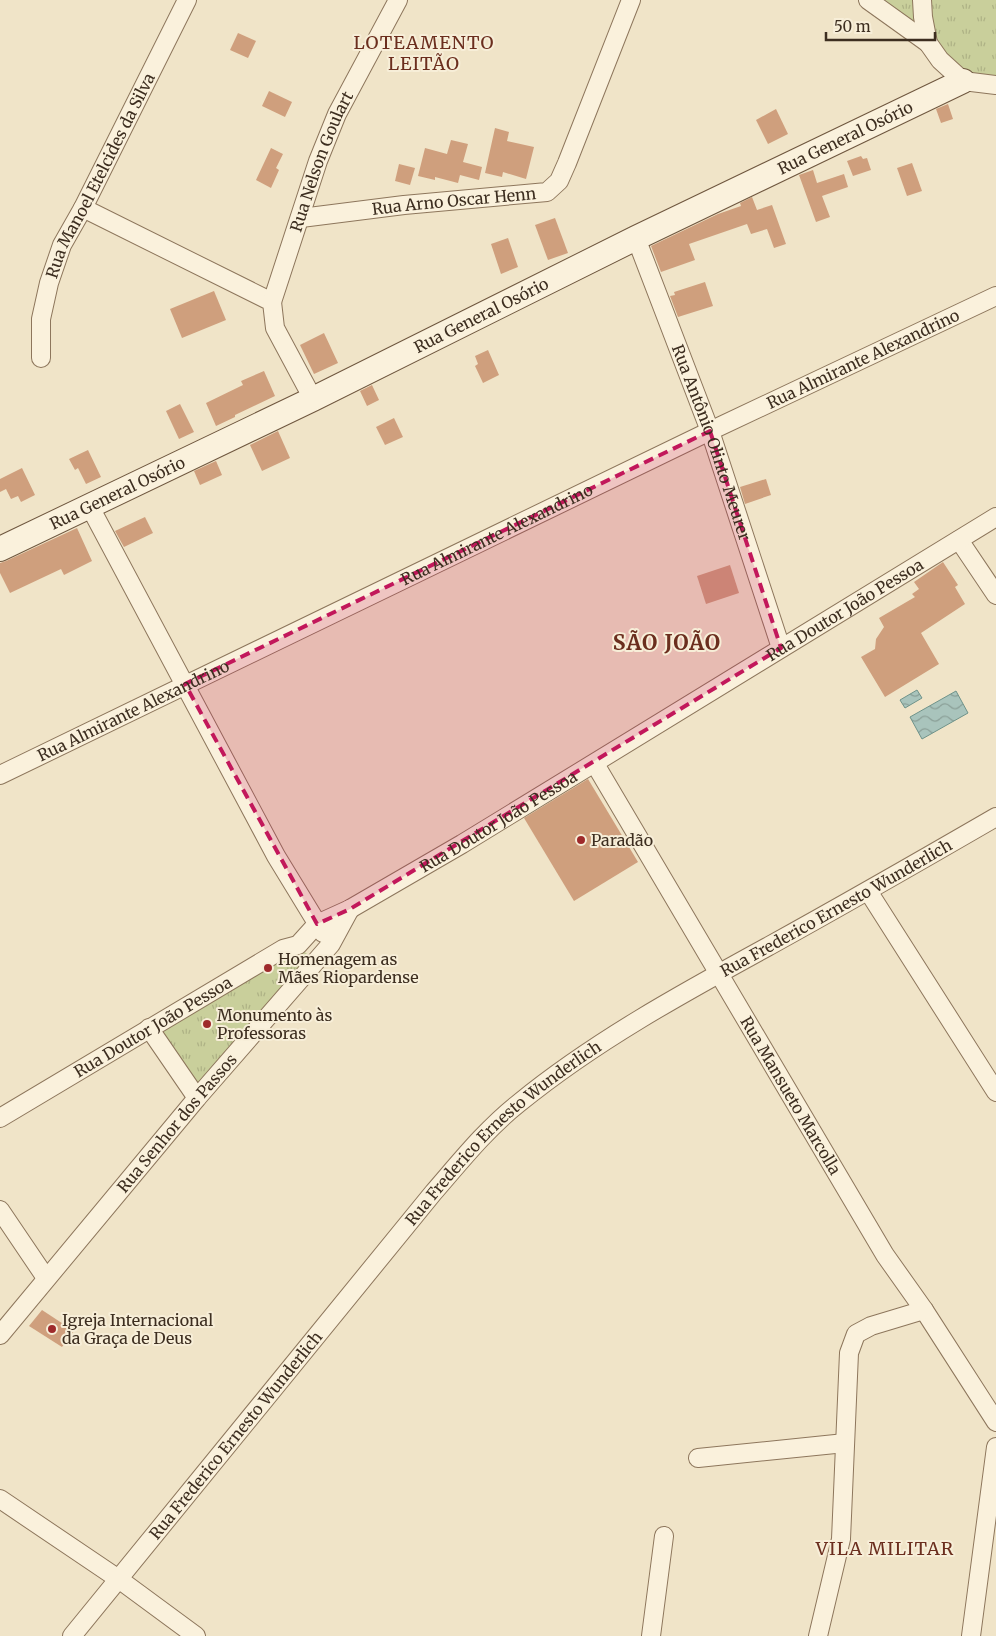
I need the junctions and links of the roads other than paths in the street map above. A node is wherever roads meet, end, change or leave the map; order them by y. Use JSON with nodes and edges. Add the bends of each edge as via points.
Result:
{"nodes":[{"id":1,"x":187,"y":0,"type":"edge"},
{"id":2,"x":398,"y":0,"type":"edge"},
{"id":3,"x":631,"y":0,"type":"edge"},
{"id":4,"x":868,"y":0,"type":"edge"},
{"id":5,"x":922,"y":0,"type":"edge"},
{"id":6,"x":928,"y":42,"type":"junction"},
{"id":7,"x":962,"y":81,"type":"junction"},
{"id":8,"x":996,"y":85,"type":"edge"},
{"id":9,"x":83,"y":208,"type":"junction"},
{"id":10,"x":301,"y":218,"type":"junction"},
{"id":11,"x":636,"y":238,"type":"junction"},
{"id":12,"x":996,"y":296,"type":"edge"},
{"id":13,"x":272,"y":302,"type":"junction"},
{"id":14,"x":41,"y":358,"type":"dead end"},
{"id":15,"x":313,"y":399,"type":"junction"},
{"id":16,"x":710,"y":431,"type":"junction"},
{"id":17,"x":90,"y":507,"type":"junction"},
{"id":18,"x":996,"y":517,"type":"edge"},
{"id":19,"x":959,"y":540,"type":"junction"},
{"id":20,"x":0,"y":549,"type":"edge"},
{"id":21,"x":996,"y":595,"type":"edge"},
{"id":22,"x":781,"y":648,"type":"junction"},
{"id":23,"x":185,"y":684,"type":"junction"},
{"id":24,"x":595,"y":764,"type":"junction"},
{"id":25,"x":0,"y":775,"type":"edge"},
{"id":26,"x":996,"y":817,"type":"edge"},
{"id":27,"x":868,"y":891,"type":"junction"},
{"id":28,"x":350,"y":909,"type":"junction"},
{"id":29,"x":317,"y":924,"type":"junction"},
{"id":30,"x":332,"y":944,"type":"junction"},
{"id":31,"x":298,"y":945,"type":"junction"},
{"id":32,"x":316,"y":961,"type":"junction"},
{"id":33,"x":720,"y":973,"type":"junction"},
{"id":34,"x":149,"y":1028,"type":"junction"},
{"id":35,"x":996,"y":1092,"type":"edge"},
{"id":36,"x":197,"y":1098,"type":"junction"},
{"id":37,"x":0,"y":1118,"type":"edge"},
{"id":38,"x":0,"y":1210,"type":"edge"},
{"id":39,"x":46,"y":1278,"type":"junction"},
{"id":40,"x":924,"y":1310,"type":"junction"},
{"id":41,"x":0,"y":1335,"type":"edge"},
{"id":42,"x":996,"y":1422,"type":"edge"},
{"id":43,"x":845,"y":1443,"type":"junction"},
{"id":44,"x":996,"y":1447,"type":"edge"},
{"id":45,"x":698,"y":1458,"type":"dead end"},
{"id":46,"x":0,"y":1499,"type":"edge"},
{"id":47,"x":664,"y":1536,"type":"dead end"},
{"id":48,"x":114,"y":1586,"type":"junction"},
{"id":49,"x":987,"y":1589,"type":"edge"},
{"id":50,"x":72,"y":1636,"type":"edge"},
{"id":51,"x":196,"y":1636,"type":"edge"},
{"id":52,"x":651,"y":1636,"type":"edge"},
{"id":53,"x":818,"y":1636,"type":"edge"},
{"id":54,"x":971,"y":1636,"type":"edge"}],
"edges":[{"from":1,"to":9,"type":"street","name":"Rua Manoel Etelcides da Silva"},
{"from":2,"to":10,"type":"street","name":"Rua Nelson Goulart","via":[[337,114],[318,161]]},
{"from":3,"to":10,"type":"street","name":"Rua Arno Oscar Henn","via":[[563,172],[547,192]]},
{"from":4,"to":6,"type":"street"},
{"from":5,"to":6,"type":"street"},
{"from":6,"to":7,"type":"street","via":[[940,60]]},
{"from":7,"to":8,"type":"street"},
{"from":7,"to":11,"type":"street","name":"Rua General Osório"},
{"from":9,"to":13,"type":"street"},
{"from":9,"to":14,"type":"street","name":"Rua Manoel Etelcides da Silva","via":[[62,245],[49,283],[41,319]]},
{"from":10,"to":13,"type":"street","name":"Rua Nelson Goulart"},
{"from":11,"to":15,"type":"street","name":"Rua General Osório"},
{"from":11,"to":16,"type":"street","name":"Rua Antônio Olinto Meurer"},
{"from":12,"to":16,"type":"street","name":"Rua Almirante Alexandrino"},
{"from":13,"to":15,"type":"street","via":[[275,328]]},
{"from":15,"to":17,"type":"street","name":"Rua General Osório"},
{"from":16,"to":22,"type":"street","name":"Rua Antônio Olinto Meurer"},
{"from":16,"to":23,"type":"street","name":"Rua Almirante Alexandrino"},
{"from":17,"to":20,"type":"street","name":"Rua General Osório"},
{"from":17,"to":23,"type":"street"},
{"from":18,"to":19,"type":"street","name":"Rua Doutor João Pessoa"},
{"from":19,"to":21,"type":"street"},
{"from":19,"to":22,"type":"street","name":"Rua Doutor João Pessoa"},
{"from":22,"to":24,"type":"street","name":"Rua Doutor João Pessoa"},
{"from":23,"to":25,"type":"street","name":"Rua Almirante Alexandrino"},
{"from":23,"to":29,"type":"street","via":[[276,856]]},
{"from":24,"to":28,"type":"street","name":"Rua Doutor João Pessoa"},
{"from":24,"to":33,"type":"street","name":"Rua Mansueto Marcolla"},
{"from":26,"to":27,"type":"street","name":"Rua Frederico Ernesto Wunderlich"},
{"from":27,"to":33,"type":"street","name":"Rua Frederico Ernesto Wunderlich"},
{"from":27,"to":35,"type":"street"},
{"from":28,"to":29,"type":"street","name":"Rua Doutor João Pessoa"},
{"from":28,"to":30,"type":"street","name":"Rua Senhor dos Passos"},
{"from":29,"to":30,"type":"street"},
{"from":29,"to":31,"type":"street","name":"Rua Doutor João Pessoa"},
{"from":30,"to":32,"type":"street","name":"Rua Senhor dos Passos"},
{"from":31,"to":32,"type":"street"},
{"from":31,"to":34,"type":"street","name":"Rua Doutor João Pessoa","via":[[283,949]]},
{"from":32,"to":36,"type":"street","name":"Rua Senhor dos Passos"},
{"from":33,"to":40,"type":"street","name":"Rua Mansueto Marcolla","via":[[885,1255]]},
{"from":33,"to":48,"type":"street","name":"Rua Frederico Ernesto Wunderlich","via":[[555,1075],[480,1138]]},
{"from":34,"to":36,"type":"street"},
{"from":34,"to":37,"type":"street","name":"Rua Doutor João Pessoa"},
{"from":36,"to":39,"type":"street","name":"Rua Senhor dos Passos"},
{"from":38,"to":39,"type":"street"},
{"from":39,"to":41,"type":"street","name":"Rua Senhor dos Passos"},
{"from":40,"to":42,"type":"street","name":"Rua Mansueto Marcolla"},
{"from":40,"to":43,"type":"street","via":[[871,1326],[856,1334],[849,1353]]},
{"from":43,"to":45,"type":"street"},
{"from":43,"to":53,"type":"street","via":[[841,1539]]},
{"from":44,"to":49,"type":"street"},
{"from":46,"to":48,"type":"street"},
{"from":47,"to":52,"type":"street"},
{"from":48,"to":50,"type":"street","name":"Rua Frederico Ernesto Wunderlich"},
{"from":48,"to":51,"type":"street"},
{"from":49,"to":54,"type":"street"}]}
